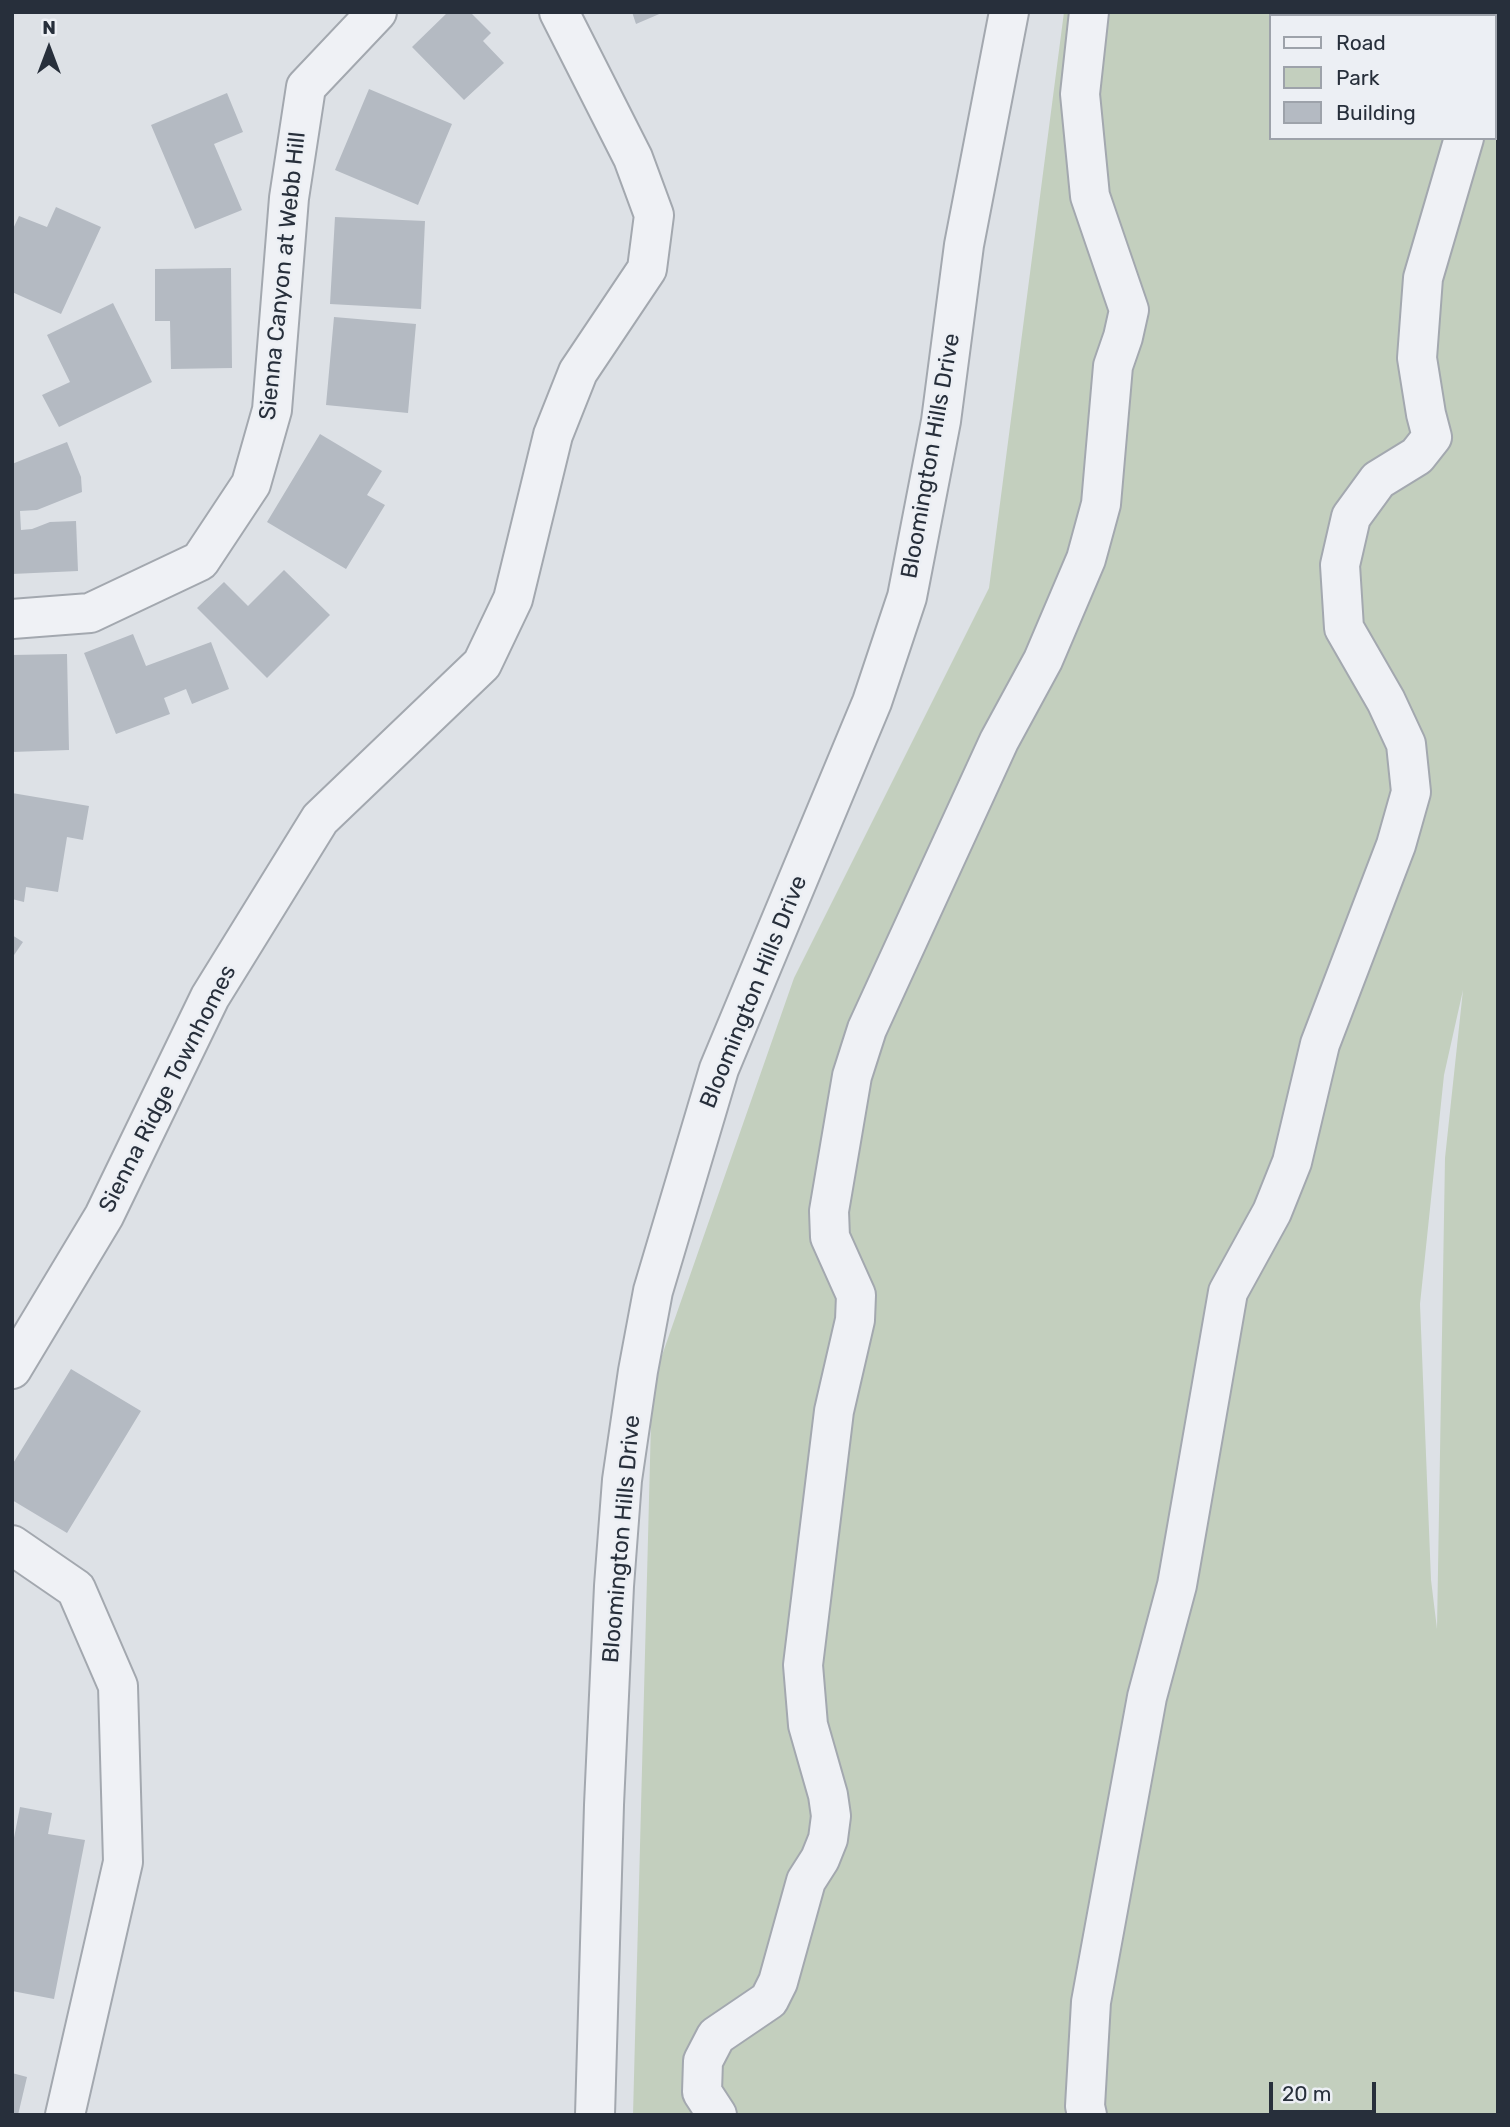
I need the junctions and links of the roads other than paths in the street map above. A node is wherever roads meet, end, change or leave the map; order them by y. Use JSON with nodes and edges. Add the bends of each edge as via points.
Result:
{"nodes":[{"id":1,"x":377,"y":12,"type":"edge"},
{"id":2,"x":559,"y":12,"type":"edge"},
{"id":3,"x":1009,"y":12,"type":"edge"},
{"id":4,"x":1089,"y":12,"type":"edge"},
{"id":5,"x":1463,"y":140,"type":"edge"},
{"id":6,"x":12,"y":619,"type":"edge"},
{"id":7,"x":12,"y":1369,"type":"edge"},
{"id":8,"x":12,"y":1545,"type":"edge"},
{"id":9,"x":65,"y":2115,"type":"edge"},
{"id":10,"x":595,"y":2115,"type":"edge"},
{"id":11,"x":717,"y":2115,"type":"edge"},
{"id":12,"x":1087,"y":2115,"type":"edge"}],
"edges":[{"from":1,"to":6,"type":"street","name":"Sienna Canyon at Webb Hill","via":[[306,87],[289,198],[272,410],[251,484],[200,561],[90,613]]},
{"from":2,"to":7,"type":"street","name":"Sienna Ridge Townhomes","via":[[633,158],[654,215],[648,269],[578,372],[553,435],[513,599],[482,664],[320,819],[211,997],[104,1216]]},
{"from":3,"to":10,"type":"street","name":"Bloomington Hills Drive","via":[[964,245],[940,421],[907,597],[872,702],[719,1069],[653,1291],[622,1480],[614,1586]]},
{"from":4,"to":11,"type":"street","via":[[1080,94],[1090,196],[1129,310],[1113,366],[1101,504],[1086,559],[1043,660],[999,741],[867,1029],[852,1076],[829,1210],[830,1237],[856,1295],[855,1320],[834,1411],[803,1665],[808,1724],[831,1816],[828,1839],[806,1881],[769,2000],[716,2036],[703,2061],[702,2092]]},
{"from":5,"to":12,"type":"street","via":[[1423,278],[1417,358],[1432,437],[1417,456],[1378,480],[1350,517],[1340,565],[1344,628],[1406,744],[1411,792],[1396,845],[1320,1044],[1292,1162],[1272,1212],[1228,1292],[1177,1585],[1147,1697],[1091,2002]]},
{"from":8,"to":9,"type":"street","via":[[76,1589],[118,1686],[123,1862]]}]}
